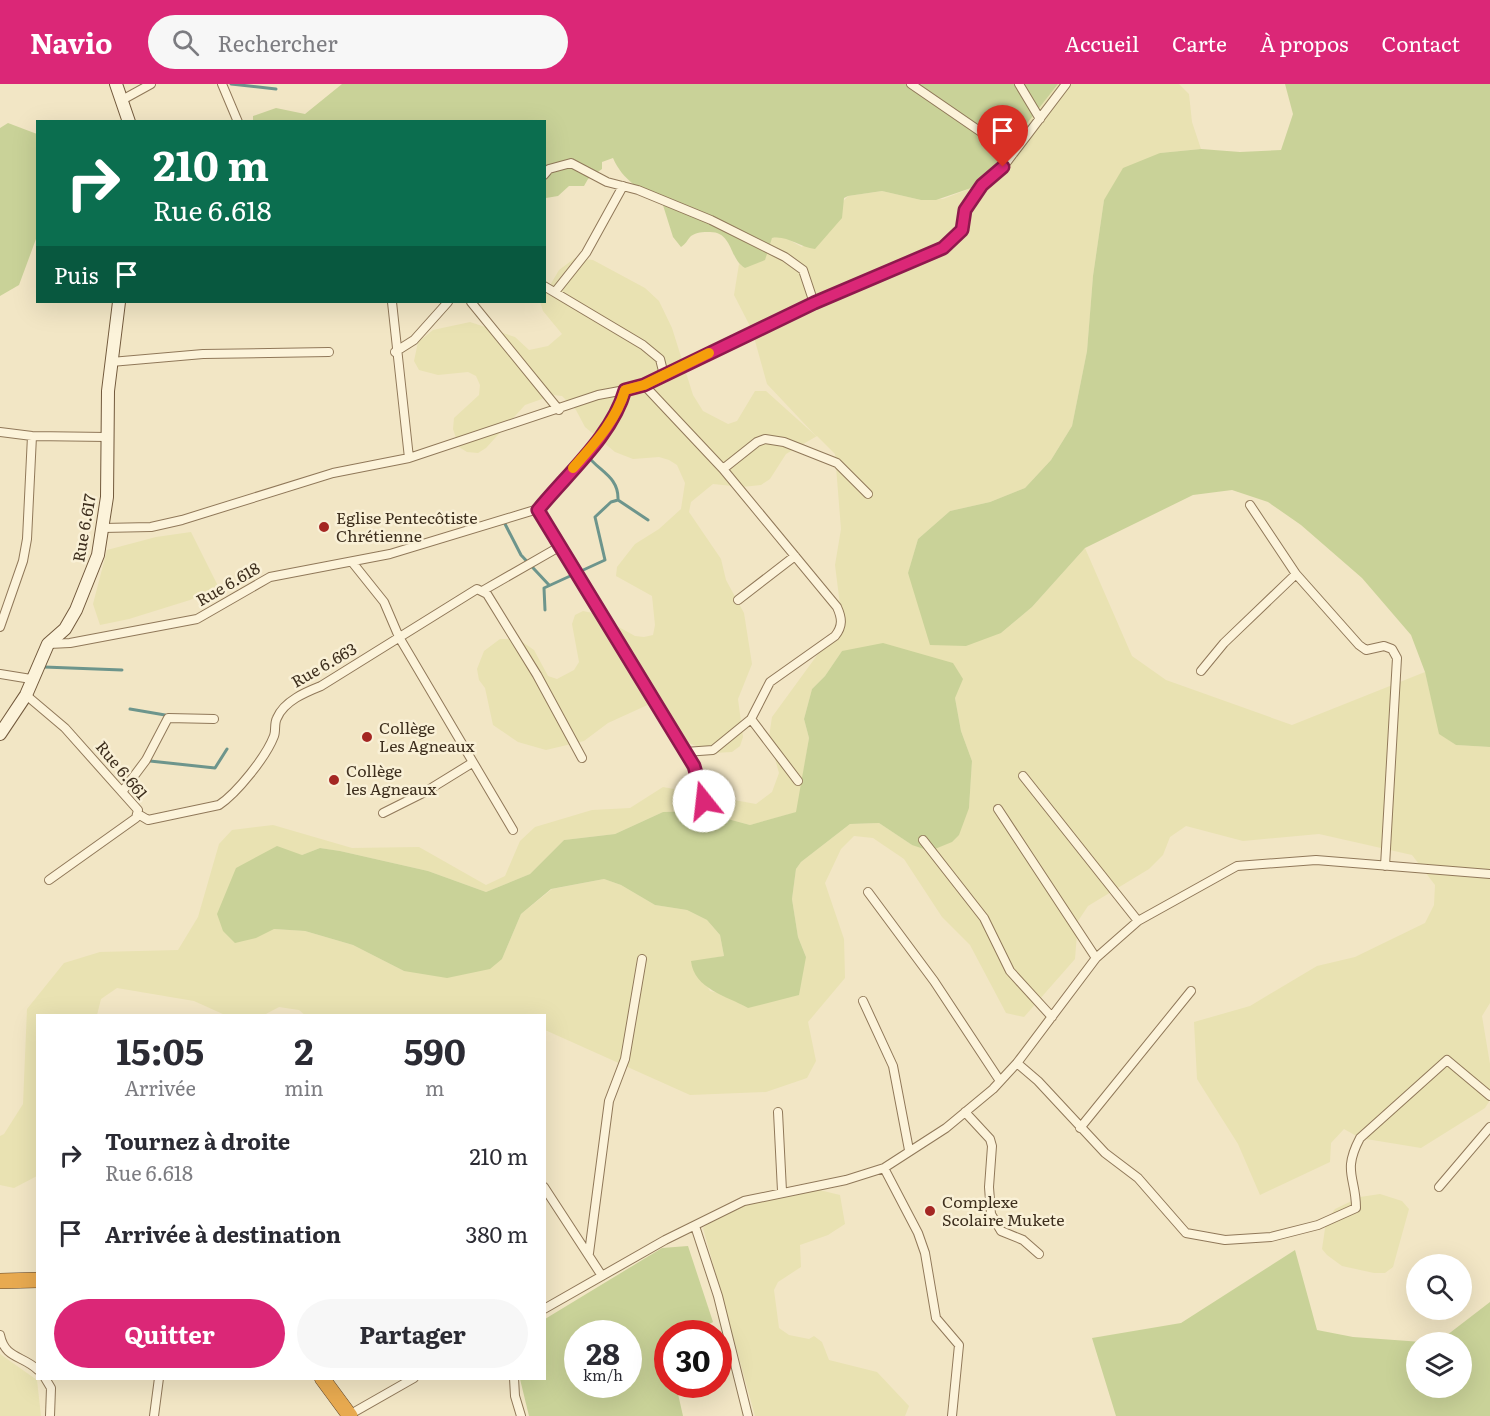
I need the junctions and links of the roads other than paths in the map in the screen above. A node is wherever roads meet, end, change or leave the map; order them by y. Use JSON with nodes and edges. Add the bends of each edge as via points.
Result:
{"nodes":[{"id":1,"x":116,"y":84,"type":"edge"},
{"id":2,"x":151,"y":84,"type":"edge"},
{"id":3,"x":222,"y":84,"type":"edge"},
{"id":4,"x":911,"y":84,"type":"edge"},
{"id":5,"x":1019,"y":84,"type":"edge"},
{"id":6,"x":1066,"y":84,"type":"edge"},
{"id":7,"x":122,"y":100,"type":"junction"},
{"id":8,"x":1040,"y":119,"type":"junction"},
{"id":9,"x":128,"y":120,"type":"edge"},
{"id":10,"x":237,"y":120,"type":"edge"},
{"id":11,"x":1013,"y":154,"type":"junction"},
{"id":12,"x":546,"y":173,"type":"edge"},
{"id":13,"x":623,"y":186,"type":"junction"},
{"id":14,"x":546,"y":287,"type":"edge"},
{"id":15,"x":555,"y":292,"type":"junction"},
{"id":16,"x":119,"y":303,"type":"edge"},
{"id":17,"x":392,"y":303,"type":"edge"},
{"id":18,"x":447,"y":303,"type":"edge"},
{"id":19,"x":472,"y":303,"type":"edge"},
{"id":20,"x":814,"y":303,"type":"junction"},
{"id":21,"x":329,"y":352,"type":"dead end"},
{"id":22,"x":395,"y":352,"type":"junction"},
{"id":23,"x":111,"y":362,"type":"junction"},
{"id":24,"x":664,"y":375,"type":"junction"},
{"id":25,"x":644,"y":385,"type":"junction"},
{"id":26,"x":625,"y":390,"type":"junction"},
{"id":27,"x":559,"y":410,"type":"junction"},
{"id":28,"x":0,"y":432,"type":"edge"},
{"id":29,"x":32,"y":436,"type":"junction"},
{"id":30,"x":107,"y":437,"type":"junction"},
{"id":31,"x":409,"y":458,"type":"junction"},
{"id":32,"x":723,"y":469,"type":"junction"},
{"id":33,"x":868,"y":494,"type":"dead end"},
{"id":34,"x":1250,"y":505,"type":"dead end"},
{"id":35,"x":538,"y":510,"type":"junction"},
{"id":36,"x":103,"y":528,"type":"junction"},
{"id":37,"x":559,"y":547,"type":"junction"},
{"id":38,"x":795,"y":556,"type":"junction"},
{"id":39,"x":352,"y":562,"type":"junction"},
{"id":40,"x":1296,"y":574,"type":"junction"},
{"id":41,"x":484,"y":590,"type":"junction"},
{"id":42,"x":738,"y":600,"type":"dead end"},
{"id":43,"x":0,"y":627,"type":"edge"},
{"id":44,"x":399,"y":637,"type":"junction"},
{"id":45,"x":48,"y":644,"type":"junction"},
{"id":46,"x":1201,"y":670,"type":"dead end"},
{"id":47,"x":0,"y":674,"type":"edge"},
{"id":48,"x":31,"y":679,"type":"junction"},
{"id":49,"x":26,"y":695,"type":"junction"},
{"id":50,"x":214,"y":719,"type":"dead end"},
{"id":51,"x":751,"y":719,"type":"junction"},
{"id":52,"x":0,"y":734,"type":"edge"},
{"id":53,"x":685,"y":752,"type":"junction"},
{"id":54,"x":582,"y":758,"type":"dead end"},
{"id":55,"x":472,"y":763,"type":"junction"},
{"id":56,"x":1023,"y":776,"type":"dead end"},
{"id":57,"x":798,"y":781,"type":"dead end"},
{"id":58,"x":122,"y":792,"type":"junction"},
{"id":59,"x":704,"y":801,"type":"dead end"},
{"id":60,"x":998,"y":809,"type":"dead end"},
{"id":61,"x":383,"y":813,"type":"dead end"},
{"id":62,"x":138,"y":814,"type":"junction"},
{"id":63,"x":513,"y":830,"type":"dead end"},
{"id":64,"x":923,"y":840,"type":"dead end"},
{"id":65,"x":1385,"y":866,"type":"junction"},
{"id":66,"x":1490,"y":874,"type":"edge"},
{"id":67,"x":49,"y":880,"type":"dead end"},
{"id":68,"x":868,"y":892,"type":"dead end"},
{"id":69,"x":1138,"y":921,"type":"junction"},
{"id":70,"x":642,"y":958,"type":"dead end"},
{"id":71,"x":1096,"y":958,"type":"junction"},
{"id":72,"x":1191,"y":991,"type":"dead end"},
{"id":73,"x":863,"y":1001,"type":"dead end"},
{"id":74,"x":1052,"y":1017,"type":"junction"},
{"id":75,"x":1017,"y":1063,"type":"junction"},
{"id":76,"x":1000,"y":1081,"type":"junction"},
{"id":77,"x":1490,"y":1096,"type":"edge"},
{"id":78,"x":778,"y":1112,"type":"dead end"},
{"id":79,"x":965,"y":1112,"type":"junction"},
{"id":80,"x":1490,"y":1127,"type":"edge"},
{"id":81,"x":1080,"y":1128,"type":"junction"},
{"id":82,"x":909,"y":1150,"type":"junction"},
{"id":83,"x":884,"y":1168,"type":"junction"},
{"id":84,"x":1439,"y":1187,"type":"dead end"},
{"id":85,"x":546,"y":1190,"type":"edge"},
{"id":86,"x":782,"y":1191,"type":"junction"},
{"id":87,"x":694,"y":1226,"type":"junction"},
{"id":88,"x":590,"y":1253,"type":"junction"},
{"id":89,"x":1039,"y":1254,"type":"dead end"},
{"id":90,"x":602,"y":1276,"type":"junction"},
{"id":91,"x":36,"y":1280,"type":"edge"},
{"id":92,"x":0,"y":1281,"type":"edge"},
{"id":93,"x":546,"y":1308,"type":"edge"},
{"id":94,"x":0,"y":1335,"type":"edge"},
{"id":95,"x":36,"y":1368,"type":"edge"},
{"id":96,"x":46,"y":1380,"type":"edge"},
{"id":97,"x":159,"y":1380,"type":"edge"},
{"id":98,"x":323,"y":1380,"type":"edge"},
{"id":99,"x":411,"y":1380,"type":"edge"},
{"id":100,"x":514,"y":1380,"type":"edge"},
{"id":101,"x":50,"y":1416,"type":"edge"},
{"id":102,"x":154,"y":1416,"type":"edge"},
{"id":103,"x":350,"y":1416,"type":"edge"},
{"id":104,"x":521,"y":1416,"type":"edge"},
{"id":105,"x":748,"y":1416,"type":"edge"},
{"id":106,"x":952,"y":1416,"type":"edge"}],
"edges":[{"from":1,"to":7,"type":"street"},
{"from":2,"to":7,"type":"street"},
{"from":3,"to":10,"type":"street"},
{"from":4,"to":11,"type":"street"},
{"from":5,"to":8,"type":"street"},
{"from":6,"to":8,"type":"street"},
{"from":7,"to":9,"type":"street"},
{"from":8,"to":11,"type":"street"},
{"from":11,"to":20,"type":"street","via":[[982,185],[965,210],[962,230],[943,248]]},
{"from":12,"to":13,"type":"street","via":[[571,163]]},
{"from":13,"to":15,"type":"street","via":[[586,254]]},
{"from":13,"to":20,"type":"street","via":[[711,220],[786,257],[803,270]]},
{"from":14,"to":15,"type":"street"},
{"from":15,"to":24,"type":"street","via":[[644,345],[660,359]]},
{"from":16,"to":23,"type":"street","name":"Rue 6.617"},
{"from":17,"to":22,"type":"street"},
{"from":18,"to":22,"type":"street","via":[[414,340]]},
{"from":19,"to":27,"type":"street"},
{"from":20,"to":24,"type":"street"},
{"from":21,"to":23,"type":"street","via":[[203,354]]},
{"from":22,"to":31,"type":"street"},
{"from":23,"to":30,"type":"street","name":"Rue 6.617"},
{"from":24,"to":25,"type":"street"},
{"from":25,"to":26,"type":"street"},
{"from":25,"to":32,"type":"street"},
{"from":26,"to":27,"type":"street","via":[[598,395]]},
{"from":26,"to":35,"type":"street","via":[[621,406],[594,444]]},
{"from":27,"to":31,"type":"street"},
{"from":28,"to":29,"type":"street"},
{"from":29,"to":30,"type":"street"},
{"from":29,"to":43,"type":"street","via":[[27,539]]},
{"from":30,"to":36,"type":"street","name":"Rue 6.617"},
{"from":31,"to":36,"type":"street","via":[[333,473],[182,520],[151,527]]},
{"from":32,"to":33,"type":"street","via":[[756,442],[784,442],[837,463]]},
{"from":32,"to":38,"type":"street"},
{"from":34,"to":40,"type":"street"},
{"from":35,"to":37,"type":"street"},
{"from":35,"to":39,"type":"street","name":"Rue 6.618","via":[[436,542]]},
{"from":36,"to":45,"type":"street","name":"Rue 6.617","via":[[90,582],[65,629]]},
{"from":37,"to":41,"type":"street","name":"Rue 6.663"},
{"from":37,"to":53,"type":"street"},
{"from":38,"to":42,"type":"street"},
{"from":38,"to":51,"type":"street","via":[[837,607],[842,617],[841,629],[770,682]]},
{"from":39,"to":44,"type":"street","via":[[384,602]]},
{"from":39,"to":45,"type":"street","name":"Rue 6.618","via":[[270,577],[197,619]]},
{"from":40,"to":46,"type":"street"},
{"from":40,"to":65,"type":"street","via":[[1359,645],[1366,650],[1384,646],[1392,649],[1397,658]]},
{"from":41,"to":44,"type":"street","name":"Rue 6.663","via":[[477,589]]},
{"from":41,"to":54,"type":"street"},
{"from":44,"to":55,"type":"street"},
{"from":44,"to":62,"type":"street","name":"Rue 6.663","via":[[321,686],[299,695],[277,717],[267,751],[219,805],[148,820]]},
{"from":45,"to":48,"type":"street","name":"Rue 6.617"},
{"from":47,"to":48,"type":"street"},
{"from":48,"to":49,"type":"street","name":"Rue 6.617"},
{"from":49,"to":52,"type":"street","name":"Rue 6.617"},
{"from":49,"to":58,"type":"street","name":"Rue 6.661","via":[[66,728]]},
{"from":50,"to":58,"type":"street","via":[[168,718],[146,760]]},
{"from":51,"to":53,"type":"street","via":[[713,750]]},
{"from":51,"to":57,"type":"street"},
{"from":53,"to":59,"type":"street","via":[[694,766]]},
{"from":55,"to":61,"type":"street"},
{"from":55,"to":63,"type":"street"},
{"from":56,"to":69,"type":"street"},
{"from":58,"to":62,"type":"street","name":"Rue 6.661"},
{"from":60,"to":71,"type":"street"},
{"from":62,"to":67,"type":"street","name":"Rue 6.661"},
{"from":64,"to":74,"type":"street","via":[[984,918],[1010,971]]},
{"from":65,"to":66,"type":"street"},
{"from":65,"to":69,"type":"street","via":[[1316,860],[1237,866]]},
{"from":68,"to":76,"type":"street","via":[[934,981]]},
{"from":69,"to":71,"type":"street"},
{"from":70,"to":88,"type":"street","via":[[625,1059],[609,1101]]},
{"from":71,"to":74,"type":"street"},
{"from":72,"to":81,"type":"street"},
{"from":73,"to":82,"type":"street","via":[[893,1066]]},
{"from":74,"to":75,"type":"street"},
{"from":75,"to":76,"type":"street"},
{"from":75,"to":81,"type":"street"},
{"from":76,"to":79,"type":"street"},
{"from":77,"to":81,"type":"street","via":[[1447,1060],[1360,1138],[1352,1153],[1350,1176],[1356,1208],[1318,1226],[1245,1240],[1208,1239],[1186,1233],[1138,1178]]},
{"from":78,"to":86,"type":"street"},
{"from":79,"to":82,"type":"street"},
{"from":79,"to":89,"type":"street","via":[[992,1146],[991,1214],[1000,1231],[1023,1240]]},
{"from":80,"to":84,"type":"street"},
{"from":82,"to":83,"type":"street"},
{"from":83,"to":86,"type":"street","via":[[846,1180]]},
{"from":83,"to":106,"type":"street","via":[[925,1253],[936,1318],[959,1345]]},
{"from":85,"to":88,"type":"street"},
{"from":86,"to":87,"type":"street","via":[[744,1201]]},
{"from":87,"to":90,"type":"street"},
{"from":87,"to":105,"type":"street","via":[[718,1296]]},
{"from":88,"to":90,"type":"street"},
{"from":90,"to":93,"type":"street"},
{"from":91,"to":92,"type":"highway"},
{"from":94,"to":95,"type":"street","via":[[12,1356]]},
{"from":96,"to":101,"type":"street","via":[[51,1388]]},
{"from":97,"to":102,"type":"street"},
{"from":98,"to":103,"type":"highway"},
{"from":99,"to":103,"type":"street"},
{"from":100,"to":104,"type":"street"}]}
